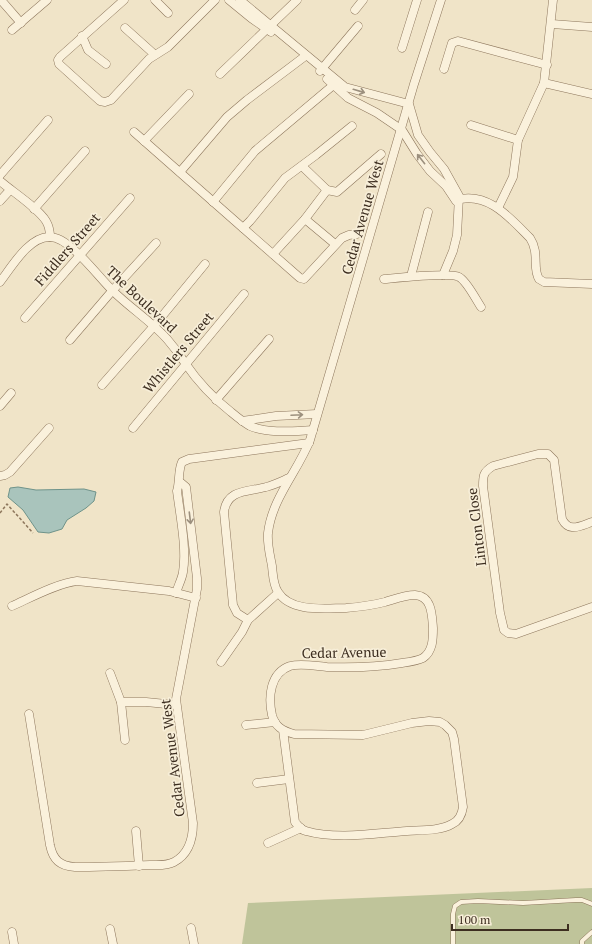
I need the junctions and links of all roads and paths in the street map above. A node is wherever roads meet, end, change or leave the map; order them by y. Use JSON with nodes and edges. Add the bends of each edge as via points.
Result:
{"nodes":[{"id":1,"x":1,"y":0,"type":"edge"},
{"id":2,"x":47,"y":0,"type":"edge"},
{"id":3,"x":124,"y":0,"type":"edge"},
{"id":4,"x":155,"y":0,"type":"edge"},
{"id":5,"x":214,"y":0,"type":"edge"},
{"id":6,"x":229,"y":0,"type":"edge"},
{"id":7,"x":240,"y":0,"type":"edge"},
{"id":8,"x":297,"y":0,"type":"edge"},
{"id":9,"x":364,"y":0,"type":"edge"},
{"id":10,"x":418,"y":0,"type":"edge"},
{"id":11,"x":441,"y":0,"type":"edge"},
{"id":12,"x":554,"y":0,"type":"edge"},
{"id":13,"x":355,"y":10,"type":"dead end"},
{"id":14,"x":168,"y":13,"type":"dead end"},
{"id":15,"x":21,"y":23,"type":"junction"},
{"id":16,"x":552,"y":24,"type":"junction"},
{"id":17,"x":358,"y":26,"type":"dead end"},
{"id":18,"x":269,"y":27,"type":"junction"},
{"id":19,"x":592,"y":27,"type":"edge"},
{"id":20,"x":125,"y":28,"type":"dead end"},
{"id":21,"x":12,"y":30,"type":"dead end"},
{"id":22,"x":82,"y":36,"type":"junction"},
{"id":23,"x":402,"y":48,"type":"dead end"},
{"id":24,"x":154,"y":54,"type":"junction"},
{"id":25,"x":304,"y":57,"type":"junction"},
{"id":26,"x":106,"y":64,"type":"dead end"},
{"id":27,"x":547,"y":65,"type":"junction"},
{"id":28,"x":444,"y":68,"type":"dead end"},
{"id":29,"x":321,"y":70,"type":"junction"},
{"id":30,"x":220,"y":74,"type":"dead end"},
{"id":31,"x":544,"y":83,"type":"junction"},
{"id":32,"x":336,"y":84,"type":"junction"},
{"id":33,"x":189,"y":94,"type":"dead end"},
{"id":34,"x":592,"y":94,"type":"edge"},
{"id":35,"x":409,"y":104,"type":"junction"},
{"id":36,"x":48,"y":120,"type":"dead end"},
{"id":37,"x":471,"y":124,"type":"dead end"},
{"id":38,"x":352,"y":126,"type":"dead end"},
{"id":39,"x":402,"y":130,"type":"junction"},
{"id":40,"x":134,"y":132,"type":"dead end"},
{"id":41,"x":518,"y":140,"type":"junction"},
{"id":42,"x":144,"y":141,"type":"junction"},
{"id":43,"x":422,"y":141,"type":"junction"},
{"id":44,"x":413,"y":148,"type":"junction"},
{"id":45,"x":85,"y":151,"type":"dead end"},
{"id":46,"x":381,"y":154,"type":"dead end"},
{"id":47,"x":302,"y":166,"type":"junction"},
{"id":48,"x":180,"y":172,"type":"junction"},
{"id":49,"x":447,"y":174,"type":"junction"},
{"id":50,"x":0,"y":175,"type":"edge"},
{"id":51,"x":439,"y":179,"type":"junction"},
{"id":52,"x":0,"y":181,"type":"edge"},
{"id":53,"x":10,"y":190,"type":"junction"},
{"id":54,"x":327,"y":190,"type":"junction"},
{"id":55,"x":130,"y":198,"type":"dead end"},
{"id":56,"x":0,"y":201,"type":"edge"},
{"id":57,"x":213,"y":202,"type":"junction"},
{"id":58,"x":458,"y":202,"type":"junction"},
{"id":59,"x":498,"y":208,"type":"junction"},
{"id":60,"x":34,"y":209,"type":"junction"},
{"id":61,"x":428,"y":212,"type":"dead end"},
{"id":62,"x":305,"y":219,"type":"junction"},
{"id":63,"x":243,"y":228,"type":"junction"},
{"id":64,"x":357,"y":234,"type":"dead end"},
{"id":65,"x":50,"y":236,"type":"junction"},
{"id":66,"x":156,"y":243,"type":"dead end"},
{"id":67,"x":335,"y":244,"type":"junction"},
{"id":68,"x":273,"y":254,"type":"junction"},
{"id":69,"x":79,"y":255,"type":"junction"},
{"id":70,"x":205,"y":264,"type":"dead end"},
{"id":71,"x":443,"y":275,"type":"junction"},
{"id":72,"x":411,"y":276,"type":"junction"},
{"id":73,"x":384,"y":279,"type":"dead end"},
{"id":74,"x":0,"y":282,"type":"edge"},
{"id":75,"x":592,"y":284,"type":"edge"},
{"id":76,"x":112,"y":291,"type":"junction"},
{"id":77,"x":244,"y":294,"type":"dead end"},
{"id":78,"x":481,"y":307,"type":"dead end"},
{"id":79,"x":25,"y":318,"type":"dead end"},
{"id":80,"x":154,"y":326,"type":"junction"},
{"id":81,"x":269,"y":339,"type":"dead end"},
{"id":82,"x":70,"y":340,"type":"dead end"},
{"id":83,"x":186,"y":364,"type":"junction"},
{"id":84,"x":102,"y":385,"type":"dead end"},
{"id":85,"x":11,"y":393,"type":"dead end"},
{"id":86,"x":216,"y":400,"type":"junction"},
{"id":87,"x":0,"y":406,"type":"edge"},
{"id":88,"x":318,"y":414,"type":"junction"},
{"id":89,"x":242,"y":421,"type":"junction"},
{"id":90,"x":49,"y":428,"type":"dead end"},
{"id":91,"x":133,"y":428,"type":"dead end"},
{"id":92,"x":313,"y":430,"type":"junction"},
{"id":93,"x":309,"y":443,"type":"junction"},
{"id":94,"x":3,"y":476,"type":"edge"},
{"id":95,"x":289,"y":478,"type":"junction"},
{"id":96,"x":180,"y":482,"type":"junction"},
{"id":97,"x":0,"y":513,"type":"edge"},
{"id":98,"x":592,"y":522,"type":"edge"},
{"id":99,"x":33,"y":533,"type":"dead end"},
{"id":100,"x":184,"y":570,"type":"junction"},
{"id":101,"x":196,"y":570,"type":"junction"},
{"id":102,"x":176,"y":593,"type":"junction"},
{"id":103,"x":278,"y":593,"type":"junction"},
{"id":104,"x":196,"y":598,"type":"junction"},
{"id":105,"x":12,"y":606,"type":"dead end"},
{"id":106,"x":592,"y":607,"type":"edge"},
{"id":107,"x":248,"y":620,"type":"junction"},
{"id":108,"x":221,"y":662,"type":"dead end"},
{"id":109,"x":110,"y":673,"type":"dead end"},
{"id":110,"x":121,"y":702,"type":"junction"},
{"id":111,"x":176,"y":705,"type":"junction"},
{"id":112,"x":28,"y":714,"type":"dead end"},
{"id":113,"x":275,"y":722,"type":"junction"},
{"id":114,"x":246,"y":726,"type":"dead end"},
{"id":115,"x":283,"y":730,"type":"junction"},
{"id":116,"x":125,"y":740,"type":"dead end"},
{"id":117,"x":289,"y":779,"type":"junction"},
{"id":118,"x":257,"y":783,"type":"dead end"},
{"id":119,"x":300,"y":828,"type":"junction"},
{"id":120,"x":136,"y":831,"type":"dead end"},
{"id":121,"x":268,"y":843,"type":"dead end"},
{"id":122,"x":139,"y":866,"type":"junction"},
{"id":123,"x":592,"y":904,"type":"edge"},
{"id":124,"x":191,"y":928,"type":"dead end"},
{"id":125,"x":110,"y":929,"type":"dead end"},
{"id":126,"x":12,"y":932,"type":"dead end"},
{"id":127,"x":592,"y":932,"type":"edge"},
{"id":128,"x":581,"y":943,"type":"edge"},
{"id":129,"x":14,"y":944,"type":"edge"},
{"id":130,"x":113,"y":944,"type":"edge"},
{"id":131,"x":194,"y":944,"type":"edge"},
{"id":132,"x":453,"y":944,"type":"edge"}],
"edges":[{"from":1,"to":15,"type":"street"},
{"from":2,"to":15,"type":"street"},
{"from":3,"to":22,"type":"street"},
{"from":4,"to":14,"type":"street"},
{"from":5,"to":24,"type":"street","via":[[168,47]]},
{"from":6,"to":18,"type":"street","via":[[251,18]]},
{"from":7,"to":18,"type":"street"},
{"from":8,"to":18,"type":"street"},
{"from":9,"to":13,"type":"street"},
{"from":10,"to":23,"type":"street"},
{"from":11,"to":35,"type":"street","name":"Cedar Avenue West"},
{"from":12,"to":16,"type":"street"},
{"from":15,"to":21,"type":"street"},
{"from":16,"to":19,"type":"street"},
{"from":16,"to":27,"type":"street"},
{"from":17,"to":29,"type":"street"},
{"from":18,"to":25,"type":"street"},
{"from":18,"to":29,"type":"street"},
{"from":18,"to":30,"type":"street"},
{"from":20,"to":24,"type":"street"},
{"from":22,"to":24,"type":"street","via":[[60,57],[59,64],[100,101],[111,100]]},
{"from":22,"to":26,"type":"street","via":[[88,50]]},
{"from":25,"to":29,"type":"street"},
{"from":25,"to":48,"type":"street","via":[[227,117]]},
{"from":27,"to":28,"type":"street","via":[[458,41],[452,44]]},
{"from":27,"to":31,"type":"street"},
{"from":29,"to":32,"type":"street"},
{"from":31,"to":34,"type":"street"},
{"from":31,"to":41,"type":"street"},
{"from":32,"to":35,"type":"street","one_way":true},
{"from":32,"to":39,"type":"street","via":[[348,98]]},
{"from":32,"to":57,"type":"street","via":[[255,151]]},
{"from":33,"to":42,"type":"street"},
{"from":35,"to":39,"type":"street","name":"Cedar Avenue West"},
{"from":35,"to":43,"type":"street","via":[[414,125]]},
{"from":36,"to":50,"type":"street"},
{"from":37,"to":41,"type":"street"},
{"from":38,"to":47,"type":"street"},
{"from":39,"to":44,"type":"street"},
{"from":39,"to":88,"type":"street","name":"Cedar Avenue West"},
{"from":40,"to":42,"type":"street"},
{"from":41,"to":59,"type":"street","via":[[513,177]]},
{"from":42,"to":48,"type":"street"},
{"from":43,"to":44,"type":"street"},
{"from":43,"to":49,"type":"street"},
{"from":51,"to":44,"type":"street","one_way":true},
{"from":45,"to":60,"type":"street"},
{"from":46,"to":54,"type":"street","via":[[340,190]]},
{"from":47,"to":54,"type":"street"},
{"from":47,"to":63,"type":"street","via":[[285,178]]},
{"from":48,"to":57,"type":"street"},
{"from":49,"to":51,"type":"street"},
{"from":49,"to":58,"type":"street"},
{"from":51,"to":58,"type":"street"},
{"from":52,"to":53,"type":"street"},
{"from":53,"to":56,"type":"street"},
{"from":53,"to":60,"type":"street"},
{"from":54,"to":62,"type":"street"},
{"from":55,"to":69,"type":"street","name":"Fiddlers Street"},
{"from":57,"to":63,"type":"street"},
{"from":58,"to":59,"type":"street","via":[[467,198],[483,200]]},
{"from":58,"to":71,"type":"street","via":[[456,242]]},
{"from":59,"to":75,"type":"street","via":[[533,243],[539,279],[544,282]]},
{"from":60,"to":65,"type":"street","via":[[45,220]]},
{"from":61,"to":72,"type":"street"},
{"from":62,"to":67,"type":"street"},
{"from":62,"to":68,"type":"street"},
{"from":63,"to":68,"type":"street"},
{"from":64,"to":67,"type":"street","via":[[345,236]]},
{"from":65,"to":69,"type":"street","name":"The Boulevard","via":[[66,244]]},
{"from":65,"to":74,"type":"street","via":[[27,247]]},
{"from":66,"to":76,"type":"street"},
{"from":67,"to":68,"type":"street","via":[[304,279]]},
{"from":69,"to":76,"type":"street","name":"The Boulevard"},
{"from":69,"to":79,"type":"street","name":"Fiddlers Street"},
{"from":70,"to":80,"type":"street"},
{"from":71,"to":72,"type":"street"},
{"from":71,"to":78,"type":"street","via":[[460,277]]},
{"from":72,"to":73,"type":"street"},
{"from":76,"to":80,"type":"street","name":"The Boulevard"},
{"from":76,"to":82,"type":"street"},
{"from":77,"to":83,"type":"street","name":"Whistlers Street"},
{"from":80,"to":83,"type":"street","name":"The Boulevard","via":[[172,344]]},
{"from":80,"to":84,"type":"street"},
{"from":81,"to":86,"type":"street"},
{"from":83,"to":86,"type":"street","name":"The Boulevard"},
{"from":83,"to":91,"type":"street","name":"Whistlers Street"},
{"from":85,"to":87,"type":"street"},
{"from":86,"to":89,"type":"street","name":"The Boulevard"},
{"from":89,"to":88,"type":"street","one_way":true},
{"from":88,"to":92,"type":"street","name":"Cedar Avenue West"},
{"from":89,"to":92,"type":"street","name":"The Boulevard","via":[[252,427],[277,432]]},
{"from":90,"to":94,"type":"street","via":[[16,466]]},
{"from":92,"to":93,"type":"street","name":"Cedar Avenue West"},
{"from":93,"to":95,"type":"street","name":"Cedar Avenue West","via":[[304,456]]},
{"from":93,"to":96,"type":"street","name":"Cedar Avenue West","via":[[189,459],[180,465]]},
{"from":95,"to":103,"type":"street","via":[[268,534],[273,578]]},
{"from":95,"to":107,"type":"street","via":[[267,487],[234,494],[224,507],[233,605],[237,613]]},
{"from":96,"to":100,"type":"street","via":[[177,491]]},
{"from":96,"to":101,"type":"street","name":"Cedar Avenue West","one_way":true,"via":[[186,487]]},
{"from":97,"to":99,"type":"path","via":[[7,504]]},
{"from":98,"to":106,"type":"street","name":"Linton Close","via":[[573,528],[564,523],[554,460],[548,454],[538,454],[493,466],[484,474],[483,486],[504,630],[516,634]]},
{"from":100,"to":101,"type":"street"},
{"from":100,"to":102,"type":"street"},
{"from":101,"to":104,"type":"street","name":"Cedar Avenue West"},
{"from":102,"to":104,"type":"street"},
{"from":102,"to":105,"type":"street","via":[[73,582]]},
{"from":103,"to":107,"type":"street"},
{"from":103,"to":113,"type":"street","name":"Cedar Avenue","via":[[294,604],[312,608],[348,608],[408,596],[425,598],[431,608],[433,641],[425,656],[415,661],[355,667],[300,665],[284,669],[276,677],[271,690],[271,709]]},
{"from":104,"to":111,"type":"street","name":"Cedar Avenue West"},
{"from":107,"to":108,"type":"street"},
{"from":109,"to":110,"type":"street"},
{"from":110,"to":111,"type":"street"},
{"from":110,"to":116,"type":"street"},
{"from":111,"to":122,"type":"street","name":"Cedar Avenue West","via":[[192,812],[192,838],[187,851],[172,863]]},
{"from":112,"to":122,"type":"street","name":"Cedar Avenue West","via":[[53,856],[66,866]]},
{"from":113,"to":114,"type":"street"},
{"from":113,"to":115,"type":"street"},
{"from":115,"to":117,"type":"street"},
{"from":115,"to":119,"type":"street","via":[[297,734],[364,735],[412,723],[434,721],[446,725],[454,739],[463,807],[462,815],[452,824],[436,828],[349,835],[316,833]]},
{"from":117,"to":118,"type":"street"},
{"from":117,"to":119,"type":"street","via":[[295,822]]},
{"from":119,"to":121,"type":"street"},
{"from":120,"to":122,"type":"street"},
{"from":123,"to":132,"type":"lane","via":[[582,900],[461,902],[455,906],[453,914]]},
{"from":124,"to":131,"type":"street"},
{"from":125,"to":130,"type":"street"},
{"from":126,"to":129,"type":"street"},
{"from":127,"to":128,"type":"lane"}]}
